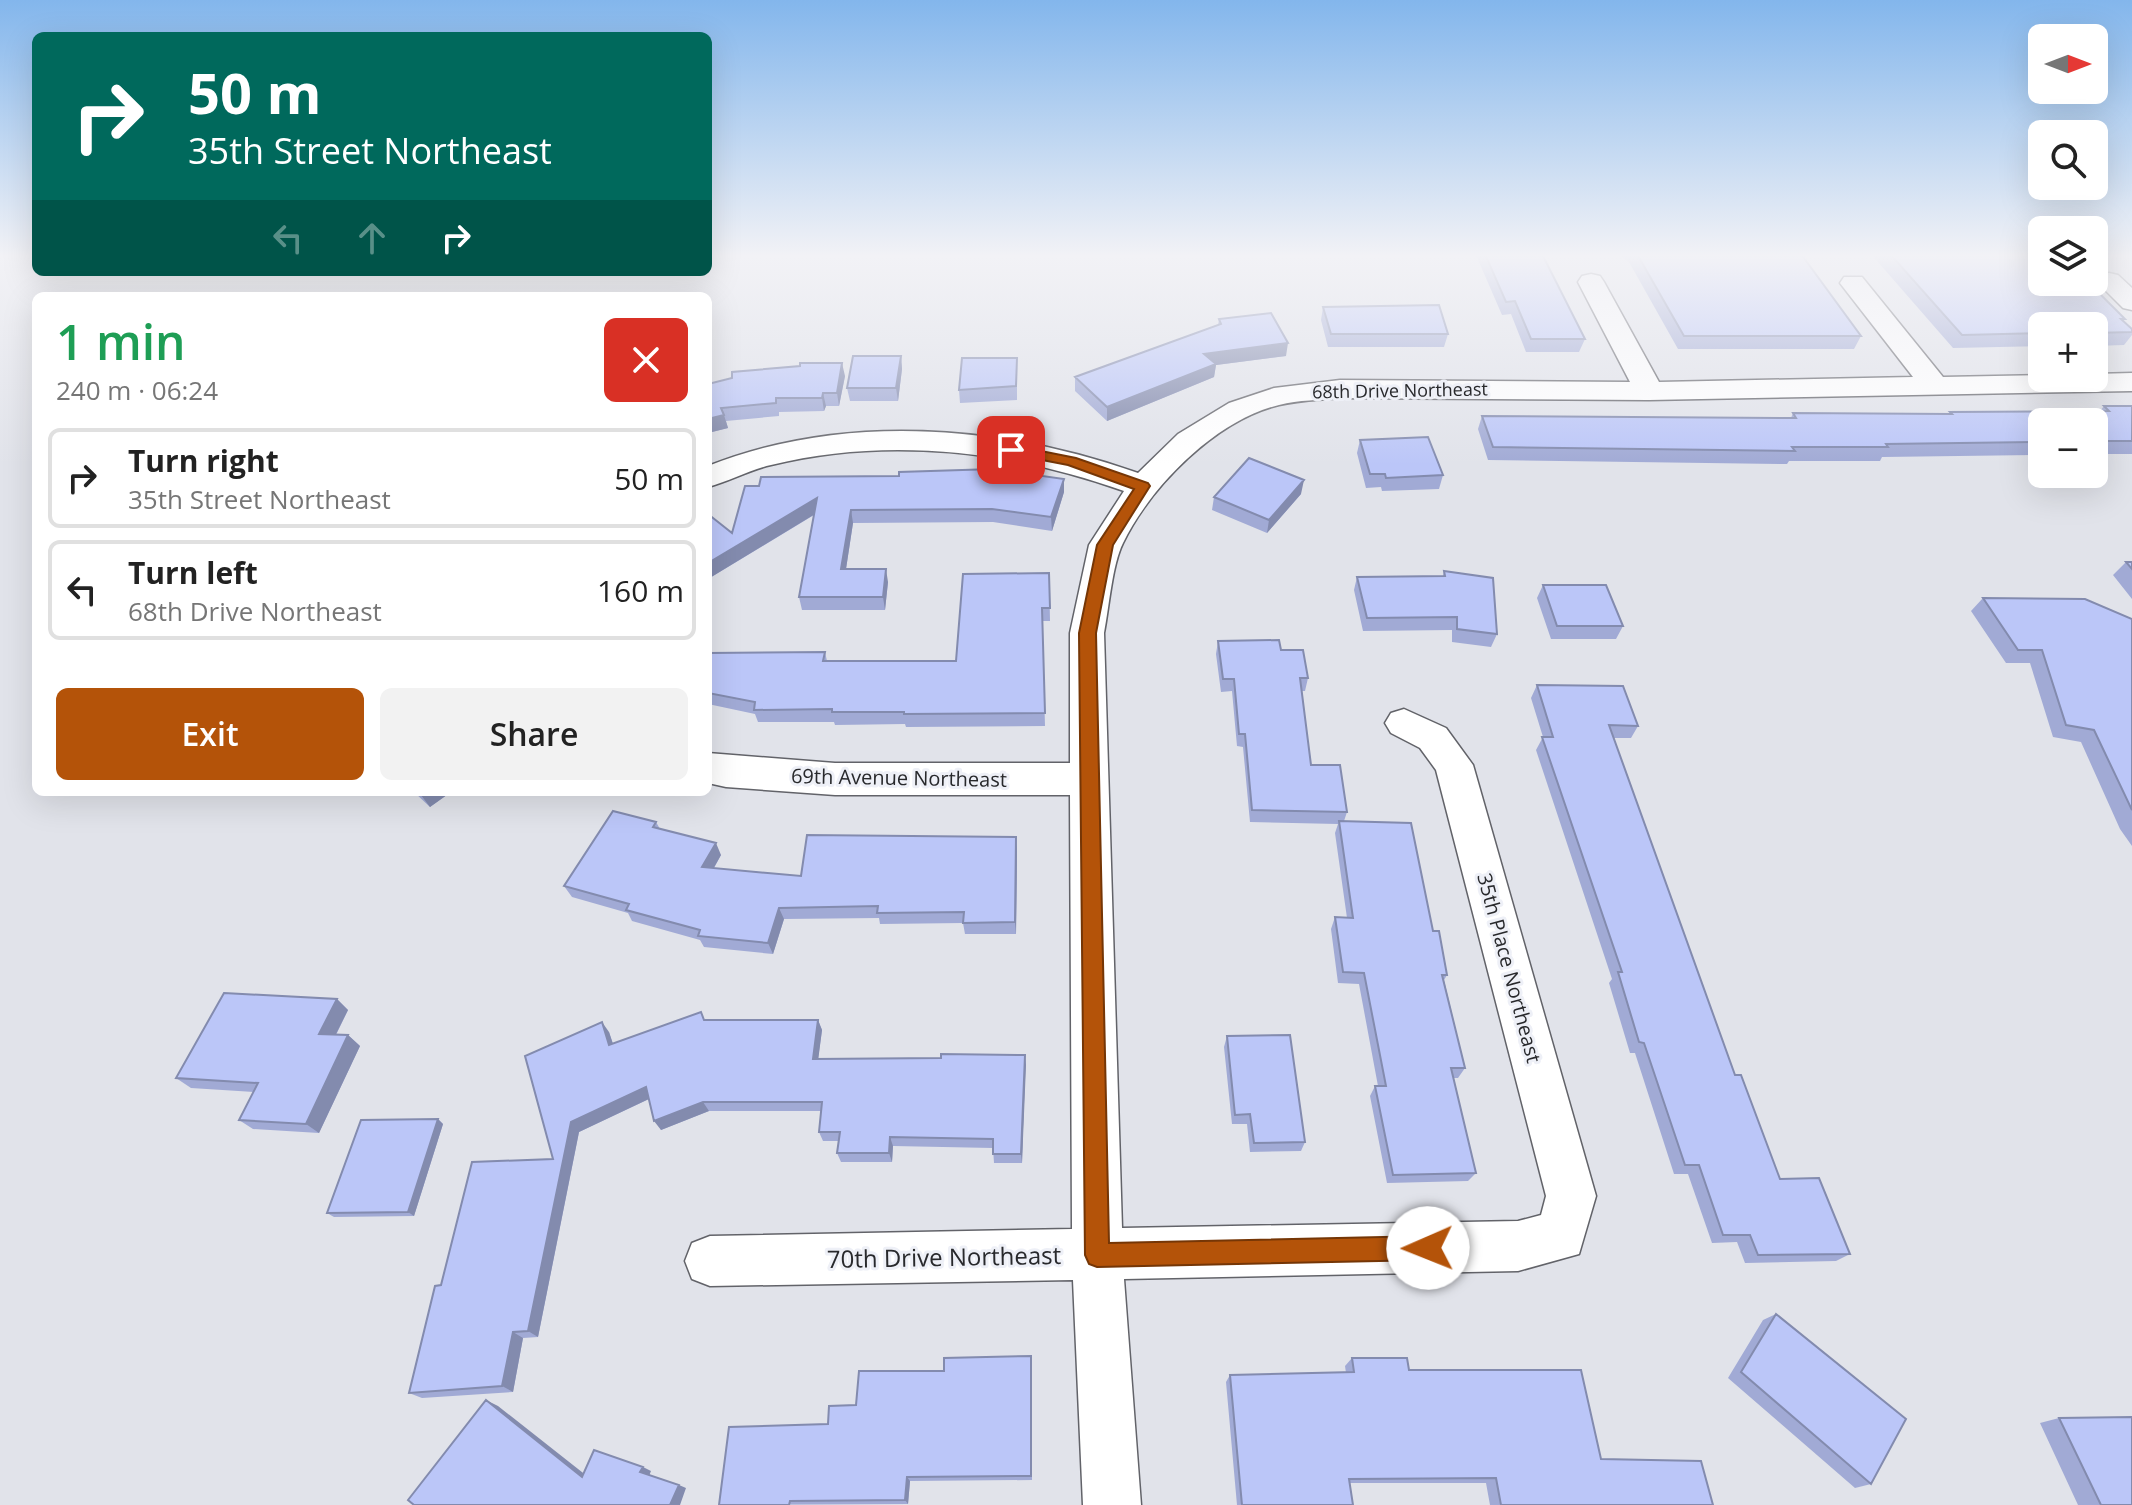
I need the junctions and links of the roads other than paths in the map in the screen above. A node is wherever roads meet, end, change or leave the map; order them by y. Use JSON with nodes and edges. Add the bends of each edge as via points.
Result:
{"nodes":[{"id":1,"x":1613,"y":324,"type":"edge"},
{"id":2,"x":1886,"y":324,"type":"edge"},
{"id":3,"x":2132,"y":382,"type":"edge"},
{"id":4,"x":1934,"y":385,"type":"junction"},
{"id":5,"x":1649,"y":391,"type":"junction"},
{"id":6,"x":712,"y":476,"type":"edge"},
{"id":7,"x":1143,"y":486,"type":"junction"},
{"id":8,"x":1404,"y":723,"type":"dead end"},
{"id":9,"x":712,"y":769,"type":"edge"},
{"id":10,"x":1090,"y":779,"type":"junction"},
{"id":11,"x":1561,"y":1236,"type":"joint"},
{"id":12,"x":1097,"y":1255,"type":"junction"},
{"id":13,"x":710,"y":1261,"type":"dead end"},
{"id":14,"x":1112,"y":1505,"type":"edge"}],
"edges":[{"from":1,"to":5,"type":"street"},
{"from":2,"to":4,"type":"street"},
{"from":3,"to":4,"type":"street","name":"68th Drive Northeast"},
{"from":4,"to":5,"type":"street","name":"68th Drive Northeast"},
{"from":5,"to":7,"type":"street","name":"68th Drive Northeast","via":[[1340,389],[1274,397],[1239,409],[1189,441]]},
{"from":6,"to":7,"type":"street","via":[[765,457],[845,443],[932,443],[1071,461]]},
{"from":7,"to":10,"type":"street","name":"68th Drive Northeast","via":[[1105,545],[1087,633]]},
{"from":8,"to":11,"type":"street","name":"35th Place Northeast","via":[[1433,738],[1454,765],[1571,1196]]},
{"from":9,"to":10,"type":"street","name":"69th Avenue Northeast","via":[[835,779]]},
{"from":10,"to":12,"type":"street","name":"68th Drive Northeast"},
{"from":11,"to":12,"type":"street","name":"70th Drive Northeast","via":[[1518,1246]]},
{"from":12,"to":13,"type":"street","name":"70th Drive Northeast"},
{"from":12,"to":14,"type":"street","name":"68th Drive Northeast"}]}
